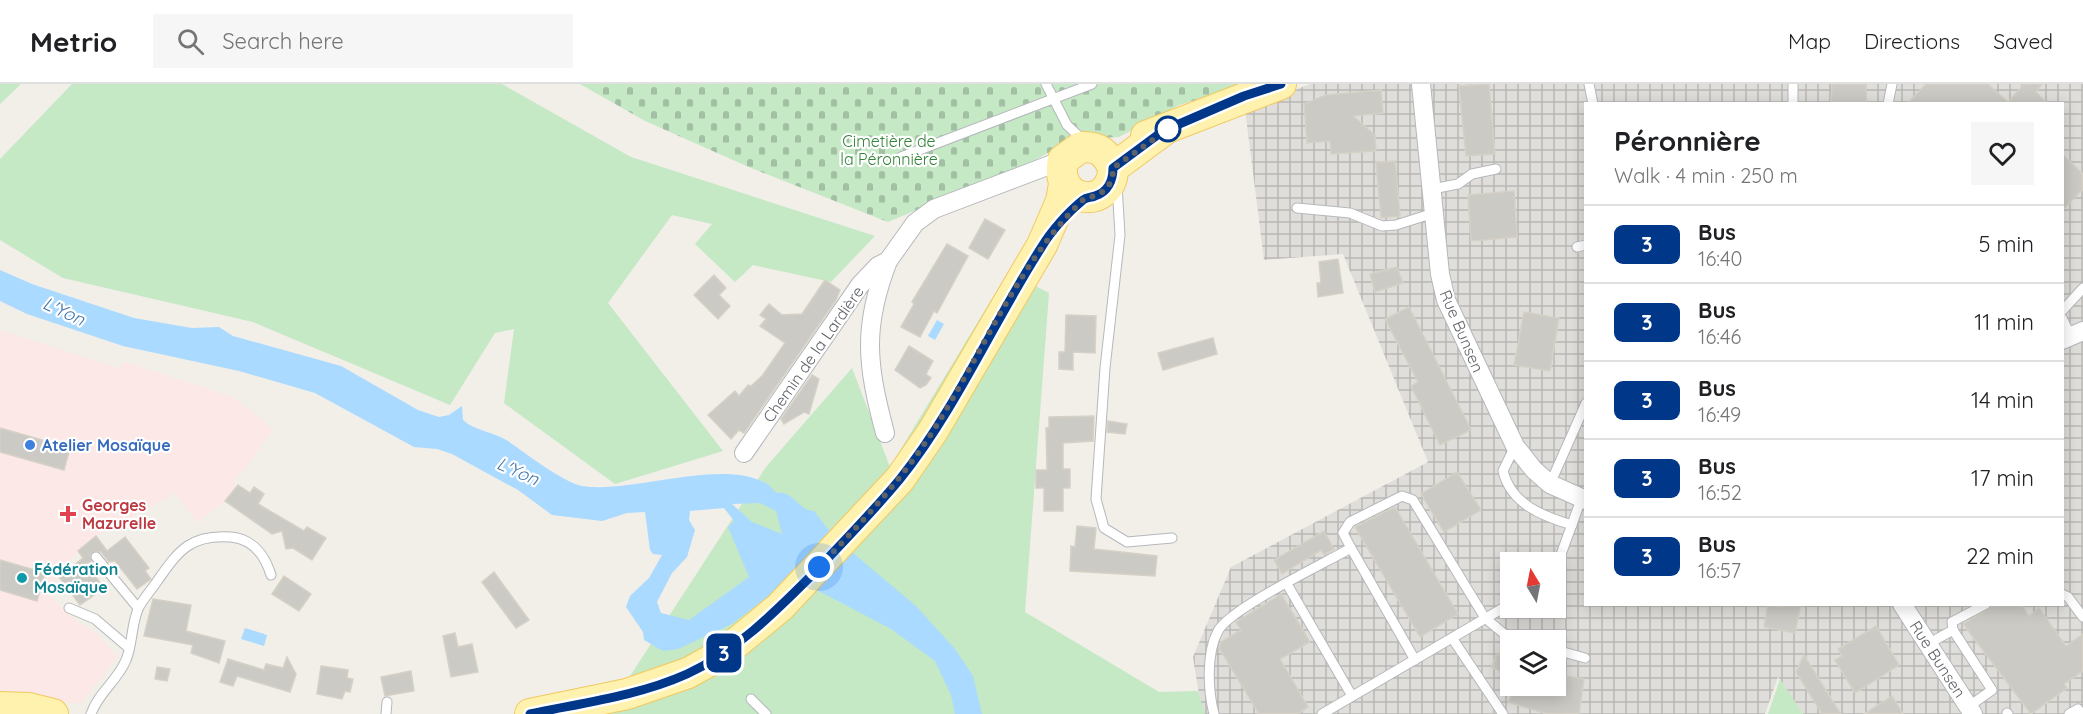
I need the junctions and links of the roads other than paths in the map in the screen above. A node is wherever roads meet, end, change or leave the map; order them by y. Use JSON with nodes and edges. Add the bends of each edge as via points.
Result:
{"nodes":[{"id":1,"x":1046,"y":84,"type":"edge"},
{"id":2,"x":1092,"y":84,"type":"edge"},
{"id":3,"x":1281,"y":84,"type":"edge"},
{"id":4,"x":1421,"y":84,"type":"edge"},
{"id":5,"x":1589,"y":84,"type":"edge"},
{"id":6,"x":1793,"y":84,"type":"edge"},
{"id":7,"x":1892,"y":84,"type":"edge"},
{"id":8,"x":1053,"y":99,"type":"junction"},
{"id":9,"x":1593,"y":102,"type":"edge"},
{"id":10,"x":1793,"y":102,"type":"edge"},
{"id":11,"x":1888,"y":102,"type":"edge"},
{"id":12,"x":901,"y":158,"type":"dead end"},
{"id":13,"x":1084,"y":166,"type":"junction"},
{"id":14,"x":1496,"y":169,"type":"dead end"},
{"id":15,"x":1432,"y":189,"type":"junction"},
{"id":16,"x":1297,"y":208,"type":"dead end"},
{"id":17,"x":1434,"y":213,"type":"junction"},
{"id":18,"x":1121,"y":214,"type":"junction"},
{"id":19,"x":888,"y":261,"type":"junction"},
{"id":20,"x":2083,"y":288,"type":"edge"},
{"id":21,"x":2064,"y":309,"type":"edge"},
{"id":22,"x":2064,"y":322,"type":"edge"},
{"id":23,"x":2072,"y":336,"type":"edge"},
{"id":24,"x":1584,"y":408,"type":"edge"},
{"id":25,"x":885,"y":433,"type":"dead end"},
{"id":26,"x":1515,"y":446,"type":"junction"},
{"id":27,"x":744,"y":453,"type":"dead end"},
{"id":28,"x":1550,"y":484,"type":"junction"},
{"id":29,"x":1584,"y":496,"type":"edge"},
{"id":30,"x":1572,"y":525,"type":"junction"},
{"id":31,"x":1173,"y":538,"type":"dead end"},
{"id":32,"x":1352,"y":548,"type":"junction"},
{"id":33,"x":1562,"y":552,"type":"edge"},
{"id":34,"x":96,"y":557,"type":"dead end"},
{"id":35,"x":271,"y":575,"type":"dead end"},
{"id":36,"x":1287,"y":584,"type":"junction"},
{"id":37,"x":2064,"y":595,"type":"edge"},
{"id":38,"x":1903,"y":606,"type":"edge"},
{"id":39,"x":1982,"y":606,"type":"edge"},
{"id":40,"x":69,"y":608,"type":"dead end"},
{"id":41,"x":138,"y":608,"type":"junction"},
{"id":42,"x":1500,"y":610,"type":"edge"},
{"id":43,"x":2083,"y":617,"type":"edge"},
{"id":44,"x":1485,"y":618,"type":"junction"},
{"id":45,"x":1500,"y":630,"type":"edge"},
{"id":46,"x":1953,"y":630,"type":"junction"},
{"id":47,"x":1452,"y":638,"type":"junction"},
{"id":48,"x":1928,"y":644,"type":"junction"},
{"id":49,"x":129,"y":648,"type":"junction"},
{"id":50,"x":1566,"y":653,"type":"edge"},
{"id":51,"x":1585,"y":658,"type":"dead end"},
{"id":52,"x":1415,"y":660,"type":"junction"},
{"id":53,"x":1352,"y":696,"type":"junction"},
{"id":54,"x":751,"y":699,"type":"dead end"},
{"id":55,"x":387,"y":702,"type":"dead end"},
{"id":56,"x":9,"y":709,"type":"edge"},
{"id":57,"x":1971,"y":710,"type":"edge"},
{"id":58,"x":53,"y":714,"type":"edge"},
{"id":59,"x":91,"y":714,"type":"edge"},
{"id":60,"x":386,"y":714,"type":"edge"},
{"id":61,"x":530,"y":714,"type":"edge"},
{"id":62,"x":766,"y":714,"type":"edge"},
{"id":63,"x":1214,"y":714,"type":"edge"},
{"id":64,"x":1322,"y":714,"type":"edge"},
{"id":65,"x":1503,"y":714,"type":"edge"},
{"id":66,"x":2069,"y":714,"type":"edge"},
{"id":67,"x":2082,"y":714,"type":"edge"}],
"edges":[{"from":1,"to":8,"type":"lane"},
{"from":2,"to":8,"type":"lane"},
{"from":3,"to":13,"type":"main road","via":[[1244,96]]},
{"from":4,"to":15,"type":"street","name":"Rue Bunsen"},
{"from":5,"to":9,"type":"lane"},
{"from":6,"to":10,"type":"lane"},
{"from":7,"to":11,"type":"lane"},
{"from":8,"to":12,"type":"lane"},
{"from":8,"to":13,"type":"lane"},
{"from":13,"to":18,"type":"lane"},
{"from":13,"to":18,"type":"lane","via":[[1119,193]]},
{"from":13,"to":19,"type":"street","name":"Chemin de la Lardière","via":[[1032,172],[934,209],[915,223]]},
{"from":13,"to":61,"type":"main road","via":[[933,431],[900,479],[803,584],[745,637],[688,673],[627,694]]},
{"from":14,"to":15,"type":"lane"},
{"from":15,"to":17,"type":"street","name":"Rue Bunsen"},
{"from":16,"to":17,"type":"lane","via":[[1350,213],[1382,226]]},
{"from":17,"to":26,"type":"street","name":"Rue Bunsen","via":[[1446,300]]},
{"from":18,"to":31,"type":"lane","via":[[1096,499],[1104,528],[1127,542]]},
{"from":19,"to":25,"type":"street","name":"Chemin de la Lardière","via":[[879,284],[868,344],[870,372]]},
{"from":19,"to":27,"type":"street","name":"Chemin de la Lardière","via":[[860,285]]},
{"from":20,"to":21,"type":"lane"},
{"from":22,"to":23,"type":"lane"},
{"from":24,"to":28,"type":"lane"},
{"from":26,"to":28,"type":"street","name":"Rue Bunsen"},
{"from":26,"to":30,"type":"lane","via":[[1503,471],[1506,485],[1538,514]]},
{"from":28,"to":29,"type":"street","name":"Rue Bunsen"},
{"from":29,"to":30,"type":"lane"},
{"from":30,"to":33,"type":"lane"},
{"from":32,"to":36,"type":"lane"},
{"from":32,"to":44,"type":"lane","via":[[1343,533],[1350,522],[1402,496],[1413,500]]},
{"from":32,"to":52,"type":"lane"},
{"from":34,"to":41,"type":"lane"},
{"from":35,"to":41,"type":"lane","via":[[267,560],[240,538],[200,539],[178,551]]},
{"from":36,"to":53,"type":"lane"},
{"from":36,"to":63,"type":"lane","via":[[1236,614],[1218,630],[1211,655]]},
{"from":37,"to":43,"type":"lane"},
{"from":38,"to":48,"type":"street","name":"Rue Bunsen"},
{"from":39,"to":46,"type":"lane","via":[[1952,622]]},
{"from":40,"to":49,"type":"lane","via":[[95,619]]},
{"from":41,"to":49,"type":"lane"},
{"from":42,"to":44,"type":"lane"},
{"from":44,"to":45,"type":"lane"},
{"from":44,"to":47,"type":"lane"},
{"from":46,"to":48,"type":"lane"},
{"from":46,"to":57,"type":"lane","via":[[1992,690]]},
{"from":47,"to":52,"type":"lane"},
{"from":47,"to":65,"type":"lane"},
{"from":48,"to":57,"type":"street","name":"Rue Bunsen"},
{"from":49,"to":59,"type":"lane","via":[[126,662],[94,704]]},
{"from":50,"to":51,"type":"lane"},
{"from":52,"to":53,"type":"lane"},
{"from":53,"to":64,"type":"lane"},
{"from":54,"to":62,"type":"lane"},
{"from":55,"to":60,"type":"lane"},
{"from":56,"to":58,"type":"main road"},
{"from":66,"to":67,"type":"lane","via":[[2078,709]]}]}
